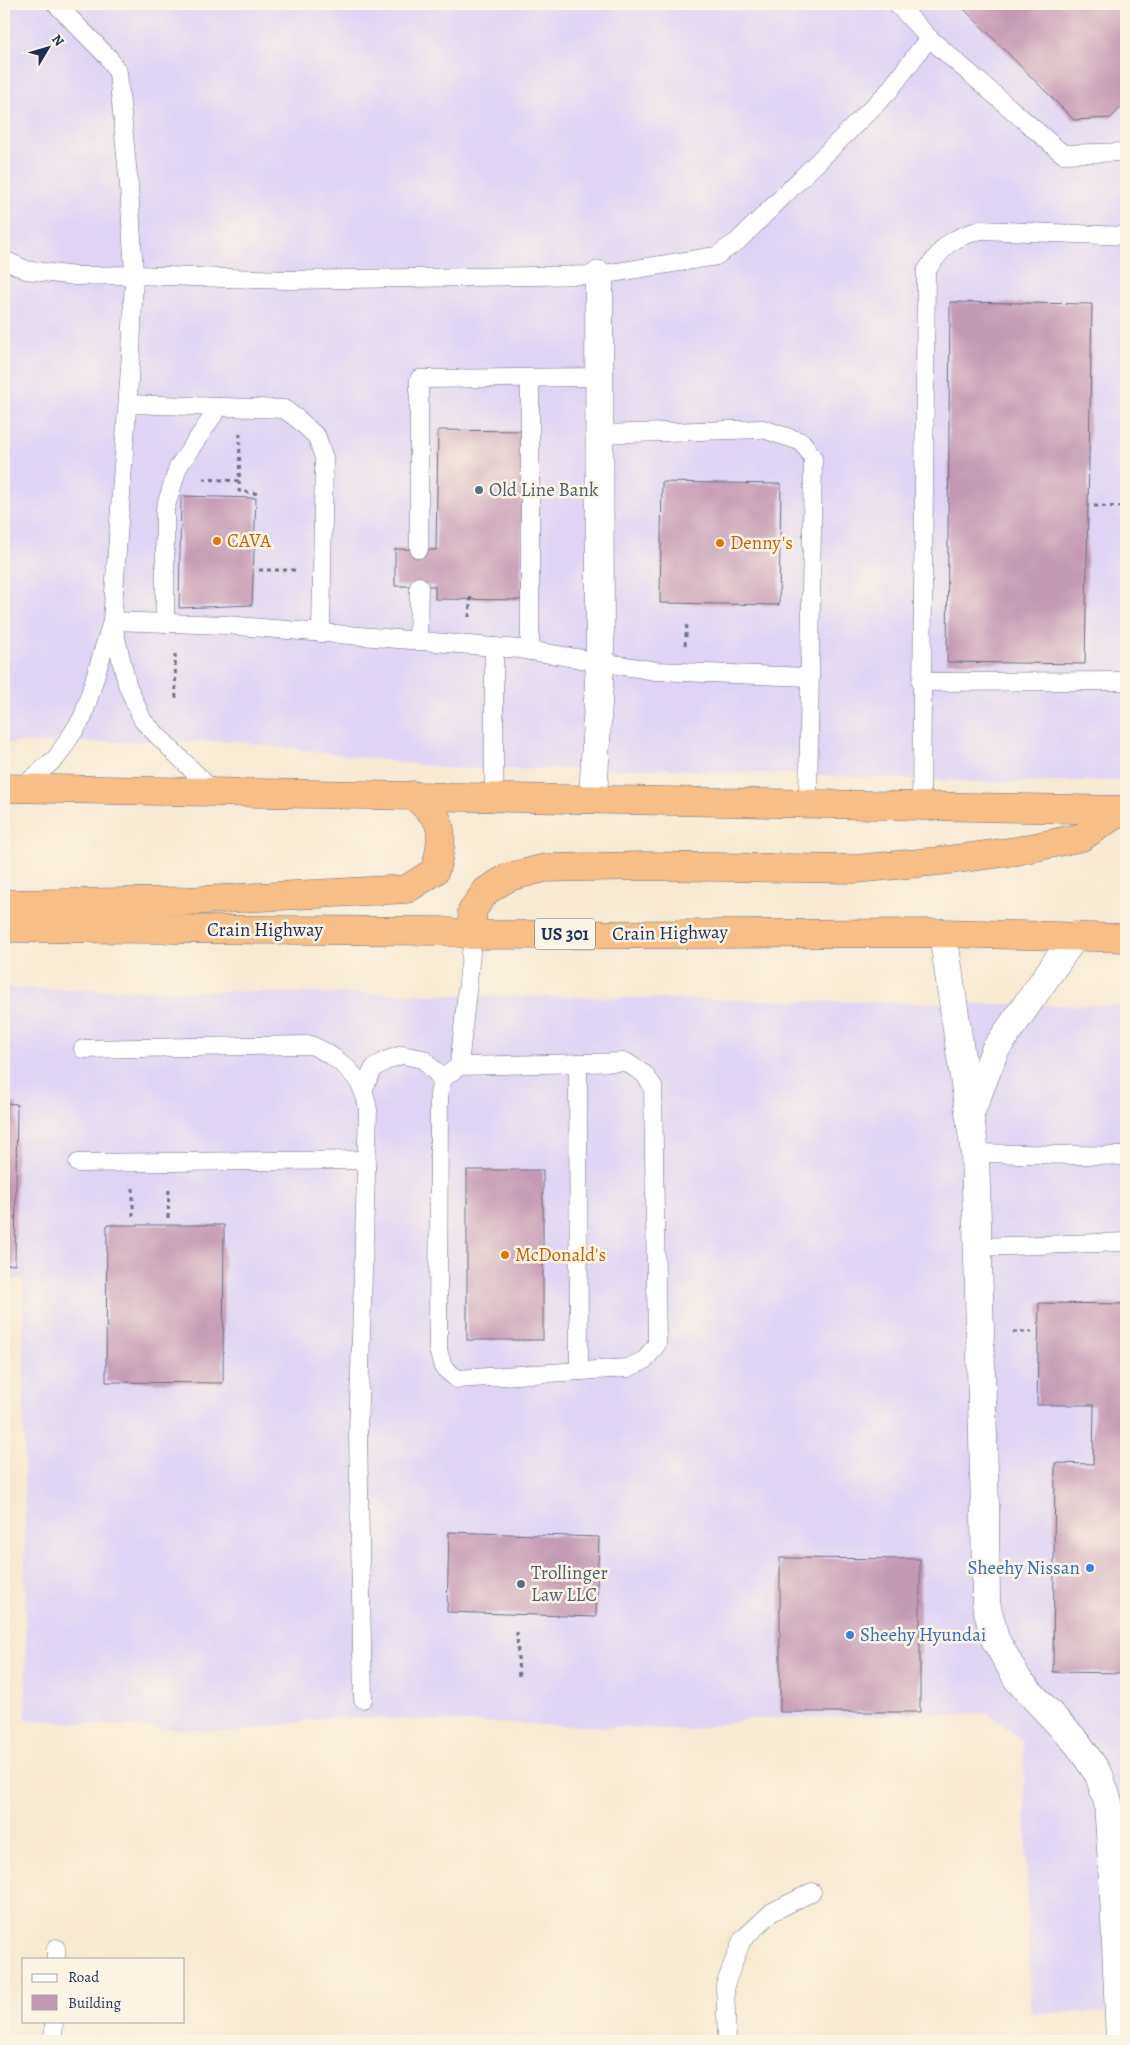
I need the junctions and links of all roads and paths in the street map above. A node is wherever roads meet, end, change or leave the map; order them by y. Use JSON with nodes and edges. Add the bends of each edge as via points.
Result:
{"nodes":[{"id":1,"x":56,"y":4,"type":"edge"},
{"id":2,"x":897,"y":4,"type":"edge"},
{"id":3,"x":929,"y":38,"type":"junction"},
{"id":4,"x":1126,"y":152,"type":"edge"},
{"id":5,"x":1126,"y":236,"type":"edge"},
{"id":6,"x":4,"y":260,"type":"edge"},
{"id":7,"x":134,"y":274,"type":"junction"},
{"id":8,"x":599,"y":275,"type":"junction"},
{"id":9,"x":599,"y":377,"type":"junction"},
{"id":10,"x":530,"y":378,"type":"junction"},
{"id":11,"x":128,"y":404,"type":"junction"},
{"id":12,"x":219,"y":407,"type":"junction"},
{"id":13,"x":241,"y":408,"type":"junction"},
{"id":14,"x":600,"y":434,"type":"junction"},
{"id":15,"x":175,"y":478,"type":"junction"},
{"id":16,"x":239,"y":481,"type":"junction"},
{"id":17,"x":260,"y":494,"type":"dead end"},
{"id":18,"x":1094,"y":506,"type":"dead end"},
{"id":19,"x":1126,"y":506,"type":"edge"},
{"id":20,"x":419,"y":549,"type":"dead end"},
{"id":21,"x":259,"y":570,"type":"dead end"},
{"id":22,"x":322,"y":571,"type":"junction"},
{"id":23,"x":419,"y":586,"type":"dead end"},
{"id":24,"x":112,"y":621,"type":"junction"},
{"id":25,"x":165,"y":623,"type":"junction"},
{"id":26,"x":321,"y":633,"type":"junction"},
{"id":27,"x":418,"y":641,"type":"junction"},
{"id":28,"x":494,"y":647,"type":"junction"},
{"id":29,"x":530,"y":650,"type":"junction"},
{"id":30,"x":175,"y":654,"type":"dead end"},
{"id":31,"x":600,"y":662,"type":"junction"},
{"id":32,"x":810,"y":677,"type":"junction"},
{"id":33,"x":1126,"y":681,"type":"edge"},
{"id":34,"x":922,"y":682,"type":"junction"},
{"id":35,"x":176,"y":702,"type":"dead end"},
{"id":36,"x":12,"y":788,"type":"edge"},
{"id":37,"x":214,"y":792,"type":"junction"},
{"id":38,"x":413,"y":796,"type":"junction"},
{"id":39,"x":494,"y":798,"type":"junction"},
{"id":40,"x":593,"y":800,"type":"junction"},
{"id":41,"x":808,"y":804,"type":"junction"},
{"id":42,"x":921,"y":806,"type":"junction"},
{"id":43,"x":1124,"y":810,"type":"edge"},
{"id":44,"x":4,"y":904,"type":"edge"},
{"id":45,"x":4,"y":928,"type":"edge"},
{"id":46,"x":943,"y":933,"type":"junction"},
{"id":47,"x":473,"y":935,"type":"junction"},
{"id":48,"x":1075,"y":936,"type":"junction"},
{"id":49,"x":1126,"y":938,"type":"edge"},
{"id":50,"x":83,"y":1049,"type":"dead end"},
{"id":51,"x":578,"y":1063,"type":"junction"},
{"id":52,"x":460,"y":1066,"type":"junction"},
{"id":53,"x":442,"y":1079,"type":"junction"},
{"id":54,"x":363,"y":1089,"type":"junction"},
{"id":55,"x":970,"y":1115,"type":"junction"},
{"id":56,"x":975,"y":1153,"type":"junction"},
{"id":57,"x":1126,"y":1156,"type":"edge"},
{"id":58,"x":367,"y":1160,"type":"junction"},
{"id":59,"x":78,"y":1163,"type":"dead end"},
{"id":60,"x":1126,"y":1242,"type":"edge"},
{"id":61,"x":979,"y":1247,"type":"junction"},
{"id":62,"x":580,"y":1371,"type":"junction"},
{"id":63,"x":516,"y":1632,"type":"dead end"},
{"id":64,"x":519,"y":1680,"type":"dead end"},
{"id":65,"x":363,"y":1699,"type":"dead end"},
{"id":66,"x":812,"y":1892,"type":"dead end"},
{"id":67,"x":54,"y":2022,"type":"edge"},
{"id":68,"x":54,"y":2041,"type":"edge"},
{"id":69,"x":727,"y":2041,"type":"edge"},
{"id":70,"x":1120,"y":2041,"type":"edge"}],
"edges":[{"from":1,"to":7,"type":"lane","via":[[109,58],[118,74]]},
{"from":2,"to":3,"type":"lane"},
{"from":3,"to":4,"type":"lane","via":[[1063,154]]},
{"from":3,"to":8,"type":"lane","via":[[888,92],[738,241],[716,256]]},
{"from":5,"to":34,"type":"lane","via":[[981,230],[945,244],[926,271]]},
{"from":6,"to":7,"type":"lane","via":[[26,270],[75,276]]},
{"from":7,"to":8,"type":"lane","via":[[289,280]]},
{"from":7,"to":11,"type":"lane"},
{"from":8,"to":9,"type":"street"},
{"from":9,"to":10,"type":"lane"},
{"from":9,"to":14,"type":"street"},
{"from":10,"to":20,"type":"lane","via":[[419,378]]},
{"from":10,"to":29,"type":"lane"},
{"from":11,"to":12,"type":"lane"},
{"from":11,"to":24,"type":"lane"},
{"from":12,"to":13,"type":"lane"},
{"from":12,"to":15,"type":"lane","via":[[178,467]]},
{"from":13,"to":16,"type":"path"},
{"from":13,"to":22,"type":"lane","via":[[284,409],[317,437],[324,458]]},
{"from":14,"to":31,"type":"street"},
{"from":14,"to":32,"type":"lane","via":[[763,429],[802,442],[813,458]]},
{"from":15,"to":16,"type":"path"},
{"from":15,"to":25,"type":"lane","via":[[165,509]]},
{"from":16,"to":17,"type":"path","via":[[239,491]]},
{"from":18,"to":19,"type":"path"},
{"from":21,"to":22,"type":"path"},
{"from":22,"to":26,"type":"lane"},
{"from":23,"to":27,"type":"lane"},
{"from":24,"to":25,"type":"lane"},
{"from":24,"to":36,"type":"lane","via":[[83,717],[57,757]]},
{"from":24,"to":37,"type":"lane","via":[[127,684],[143,721]]},
{"from":25,"to":26,"type":"lane"},
{"from":26,"to":27,"type":"lane"},
{"from":27,"to":28,"type":"lane"},
{"from":28,"to":29,"type":"lane"},
{"from":28,"to":39,"type":"lane"},
{"from":29,"to":31,"type":"lane"},
{"from":30,"to":35,"type":"path"},
{"from":31,"to":32,"type":"lane","via":[[656,672]]},
{"from":31,"to":40,"type":"street"},
{"from":32,"to":41,"type":"lane"},
{"from":33,"to":34,"type":"lane"},
{"from":34,"to":42,"type":"lane"},
{"from":36,"to":37,"type":"highway"},
{"from":37,"to":38,"type":"highway"},
{"from":38,"to":39,"type":"highway"},
{"from":38,"to":44,"type":"highway","via":[[436,818],[440,828],[439,855],[435,871],[407,889],[186,901]]},
{"from":39,"to":40,"type":"highway"},
{"from":40,"to":41,"type":"highway"},
{"from":41,"to":42,"type":"highway"},
{"from":42,"to":43,"type":"highway"},
{"from":43,"to":47,"type":"highway","via":[[1082,837],[1017,851],[940,861],[855,869],[545,868],[509,877],[486,891],[472,911]]},
{"from":45,"to":47,"type":"highway","name":"Crain Highway","number":"US 301","via":[[443,931]]},
{"from":46,"to":47,"type":"highway","name":"Crain Highway","number":"US 301"},
{"from":46,"to":48,"type":"highway","name":"Crain Highway","number":"US 301"},
{"from":46,"to":55,"type":"street"},
{"from":47,"to":52,"type":"lane"},
{"from":48,"to":49,"type":"highway","name":"Crain Highway","number":"US 301"},
{"from":48,"to":55,"type":"street","via":[[995,1050]]},
{"from":50,"to":54,"type":"lane","via":[[311,1045],[328,1052],[344,1065]]},
{"from":51,"to":52,"type":"lane"},
{"from":51,"to":62,"type":"lane"},
{"from":51,"to":62,"type":"lane","via":[[626,1062],[644,1074],[653,1086],[657,1344],[645,1360],[628,1368]]},
{"from":52,"to":53,"type":"lane"},
{"from":53,"to":54,"type":"lane","via":[[423,1059],[402,1055],[374,1068]]},
{"from":53,"to":62,"type":"lane","via":[[439,1095],[438,1350],[443,1368],[457,1379]]},
{"from":54,"to":58,"type":"lane","via":[[368,1110]]},
{"from":55,"to":56,"type":"street"},
{"from":56,"to":57,"type":"lane"},
{"from":56,"to":61,"type":"street"},
{"from":58,"to":59,"type":"lane"},
{"from":58,"to":65,"type":"lane","via":[[358,1434]]},
{"from":60,"to":61,"type":"lane"},
{"from":61,"to":70,"type":"street","via":[[986,1603],[995,1639],[1018,1680],[1078,1744],[1099,1775],[1108,1802]]},
{"from":63,"to":64,"type":"path"},
{"from":66,"to":69,"type":"lane","via":[[772,1912],[742,1940],[725,1985]]},
{"from":67,"to":68,"type":"lane"}]}
